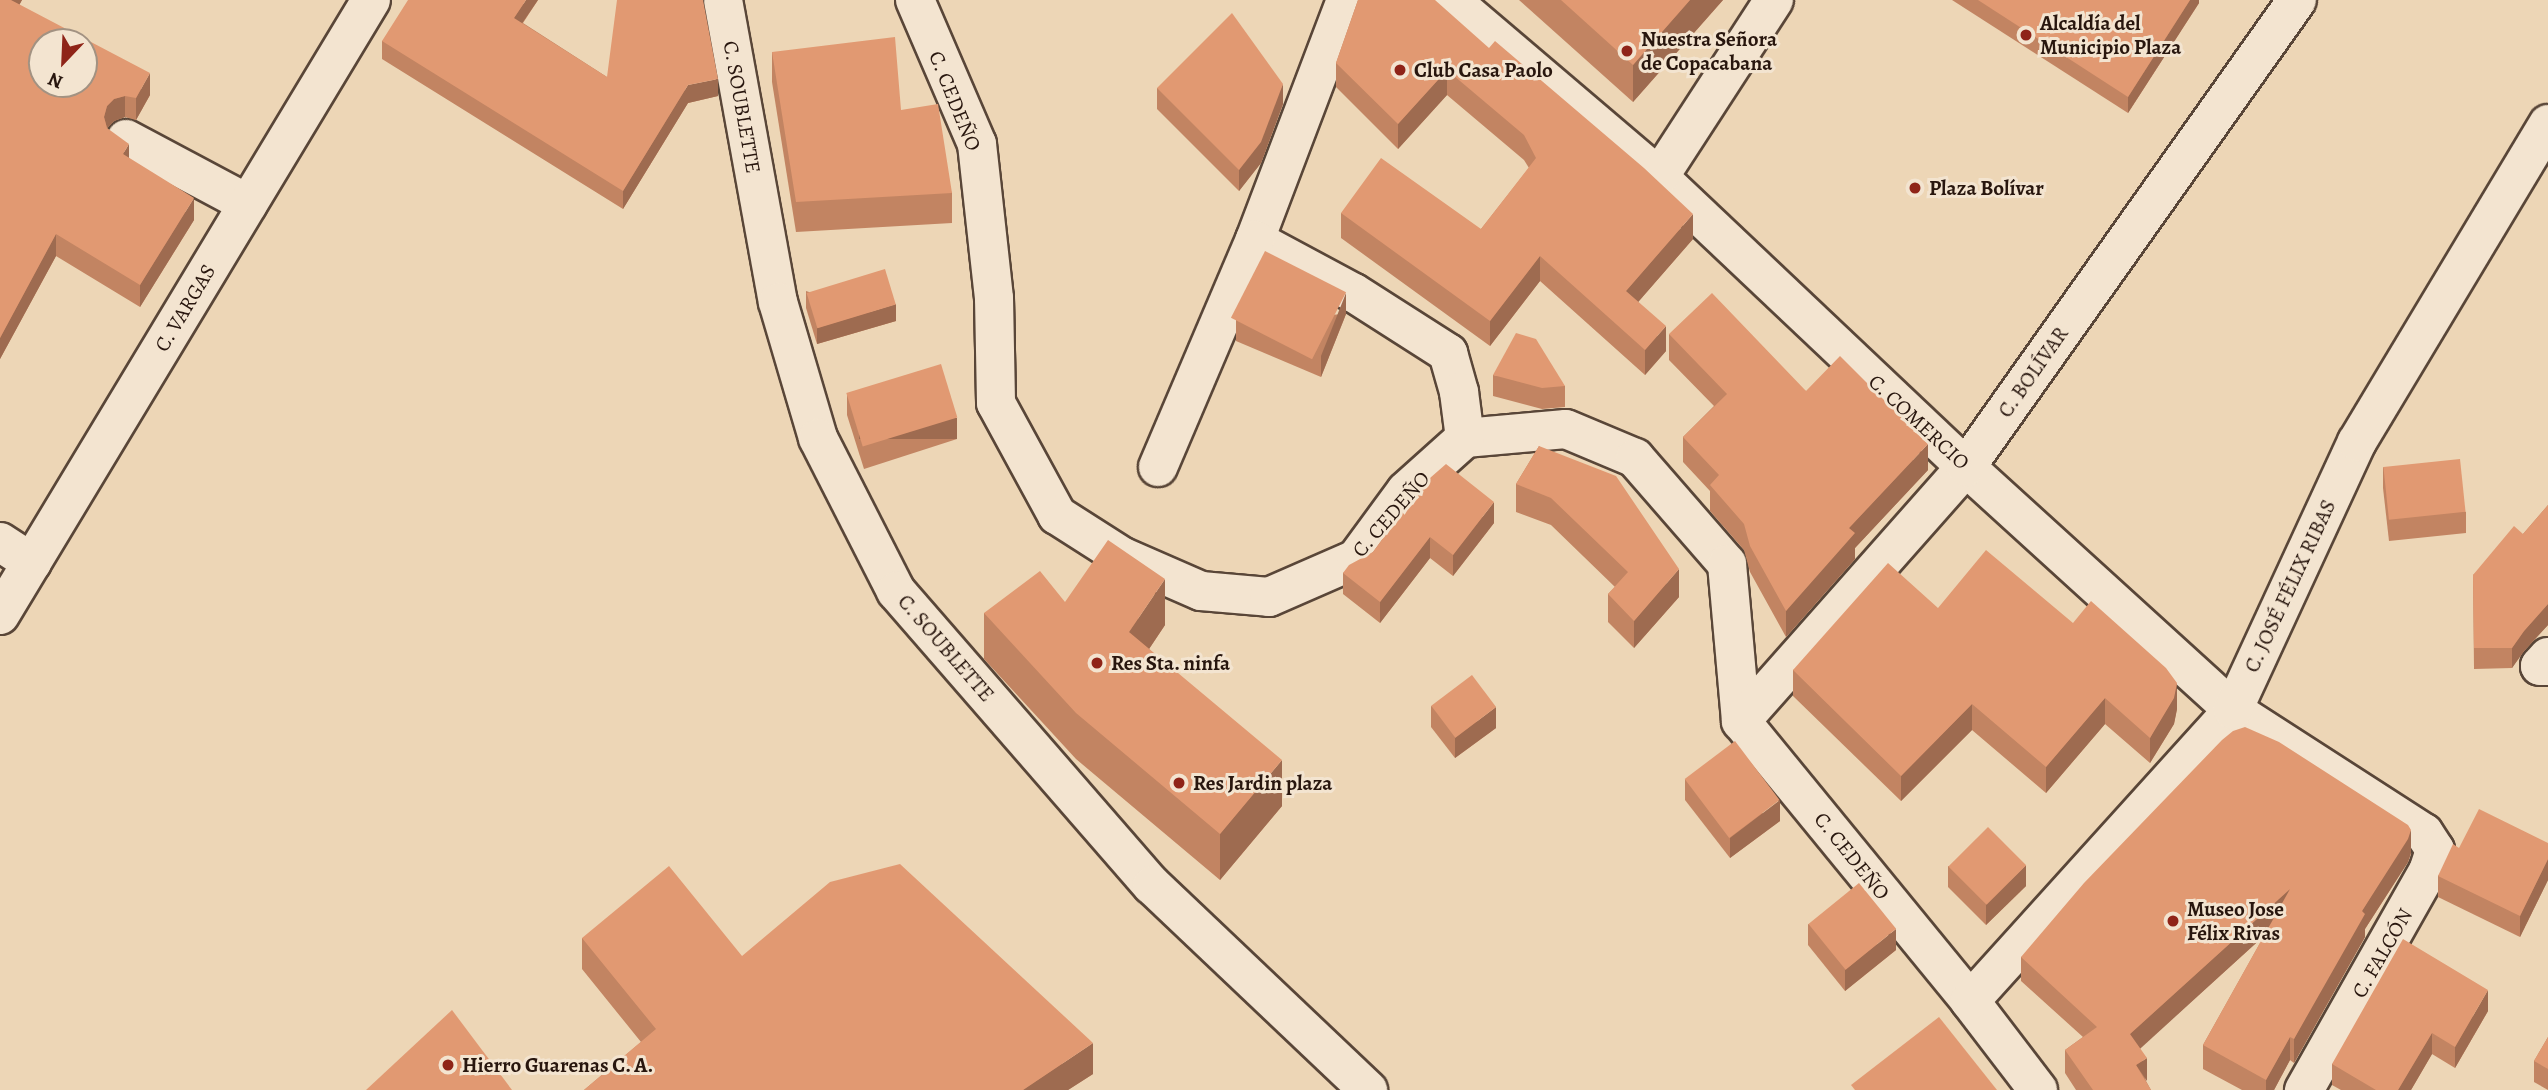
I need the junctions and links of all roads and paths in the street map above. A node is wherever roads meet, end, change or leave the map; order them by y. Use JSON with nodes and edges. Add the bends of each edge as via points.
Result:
{"nodes":[{"id":1,"x":371,"y":0,"type":"edge"},
{"id":2,"x":723,"y":0,"type":"edge"},
{"id":3,"x":915,"y":0,"type":"edge"},
{"id":4,"x":1346,"y":0,"type":"edge"},
{"id":5,"x":1451,"y":0,"type":"edge"},
{"id":6,"x":2297,"y":0,"type":"edge"},
{"id":7,"x":1766,"y":3,"type":"edge"},
{"id":8,"x":2548,"y":124,"type":"edge"},
{"id":9,"x":125,"y":138,"type":"edge"},
{"id":10,"x":1659,"y":177,"type":"junction"},
{"id":11,"x":248,"y":204,"type":"junction"},
{"id":12,"x":1255,"y":240,"type":"junction"},
{"id":13,"x":1465,"y":438,"type":"junction"},
{"id":14,"x":1158,"y":467,"type":"dead end"},
{"id":15,"x":1966,"y":467,"type":"junction"},
{"id":16,"x":0,"y":542,"type":"edge"},
{"id":17,"x":19,"y":565,"type":"edge"},
{"id":18,"x":0,"y":615,"type":"edge"},
{"id":19,"x":2548,"y":657,"type":"edge"},
{"id":20,"x":2548,"y":666,"type":"edge"},
{"id":21,"x":2233,"y":710,"type":"junction"},
{"id":22,"x":1741,"y":721,"type":"junction"},
{"id":23,"x":2405,"y":822,"type":"joint"},
{"id":24,"x":1970,"y":1001,"type":"junction"},
{"id":25,"x":1368,"y":1090,"type":"edge"},
{"id":26,"x":2038,"y":1090,"type":"edge"},
{"id":27,"x":2304,"y":1090,"type":"edge"}],
"edges":[{"from":1,"to":11,"type":"street","name":"C. VARGAS"},
{"from":2,"to":25,"type":"street","name":"C. SOUBLETTE","via":[[778,302],[817,438],[896,591],[1152,885]]},
{"from":3,"to":13,"type":"street","name":"C. CEDEÑO","via":[[977,144],[993,298],[996,403],[1057,515],[1123,558],[1201,591],[1269,597],[1356,559],[1406,491]]},
{"from":4,"to":12,"type":"street"},
{"from":5,"to":10,"type":"street","name":"C. COMERCIO"},
{"from":6,"to":15,"type":"street","name":"C. BOLÍVAR"},
{"from":7,"to":10,"type":"street"},
{"from":8,"to":21,"type":"street","name":"C. JOSÉ FÉLIX RIBAS","via":[[2357,442]]},
{"from":9,"to":11,"type":"street"},
{"from":10,"to":15,"type":"street","name":"C. COMERCIO"},
{"from":11,"to":17,"type":"street","name":"C. VARGAS"},
{"from":12,"to":13,"type":"street","via":[[1354,293],[1448,354],[1460,392]]},
{"from":12,"to":14,"type":"street"},
{"from":13,"to":22,"type":"street","via":[[1566,429],[1635,458],[1727,564]]},
{"from":15,"to":21,"type":"street","name":"C. COMERCIO"},
{"from":15,"to":22,"type":"street","name":"C. BOLÍVAR"},
{"from":16,"to":17,"type":"street"},
{"from":17,"to":18,"type":"street","name":"C. VARGAS"},
{"from":19,"to":20,"type":"street","via":[[2540,666]]},
{"from":21,"to":23,"type":"street","name":"C. COMERCIO"},
{"from":21,"to":24,"type":"street","name":"C. JOSÉ FÉLIX RIBAS"},
{"from":22,"to":24,"type":"street","name":"C. CEDEÑO"},
{"from":23,"to":27,"type":"street","name":"C. FALCÓN","via":[[2424,834],[2435,850],[2428,871]]},
{"from":24,"to":26,"type":"street","name":"C. CEDEÑO"}]}
